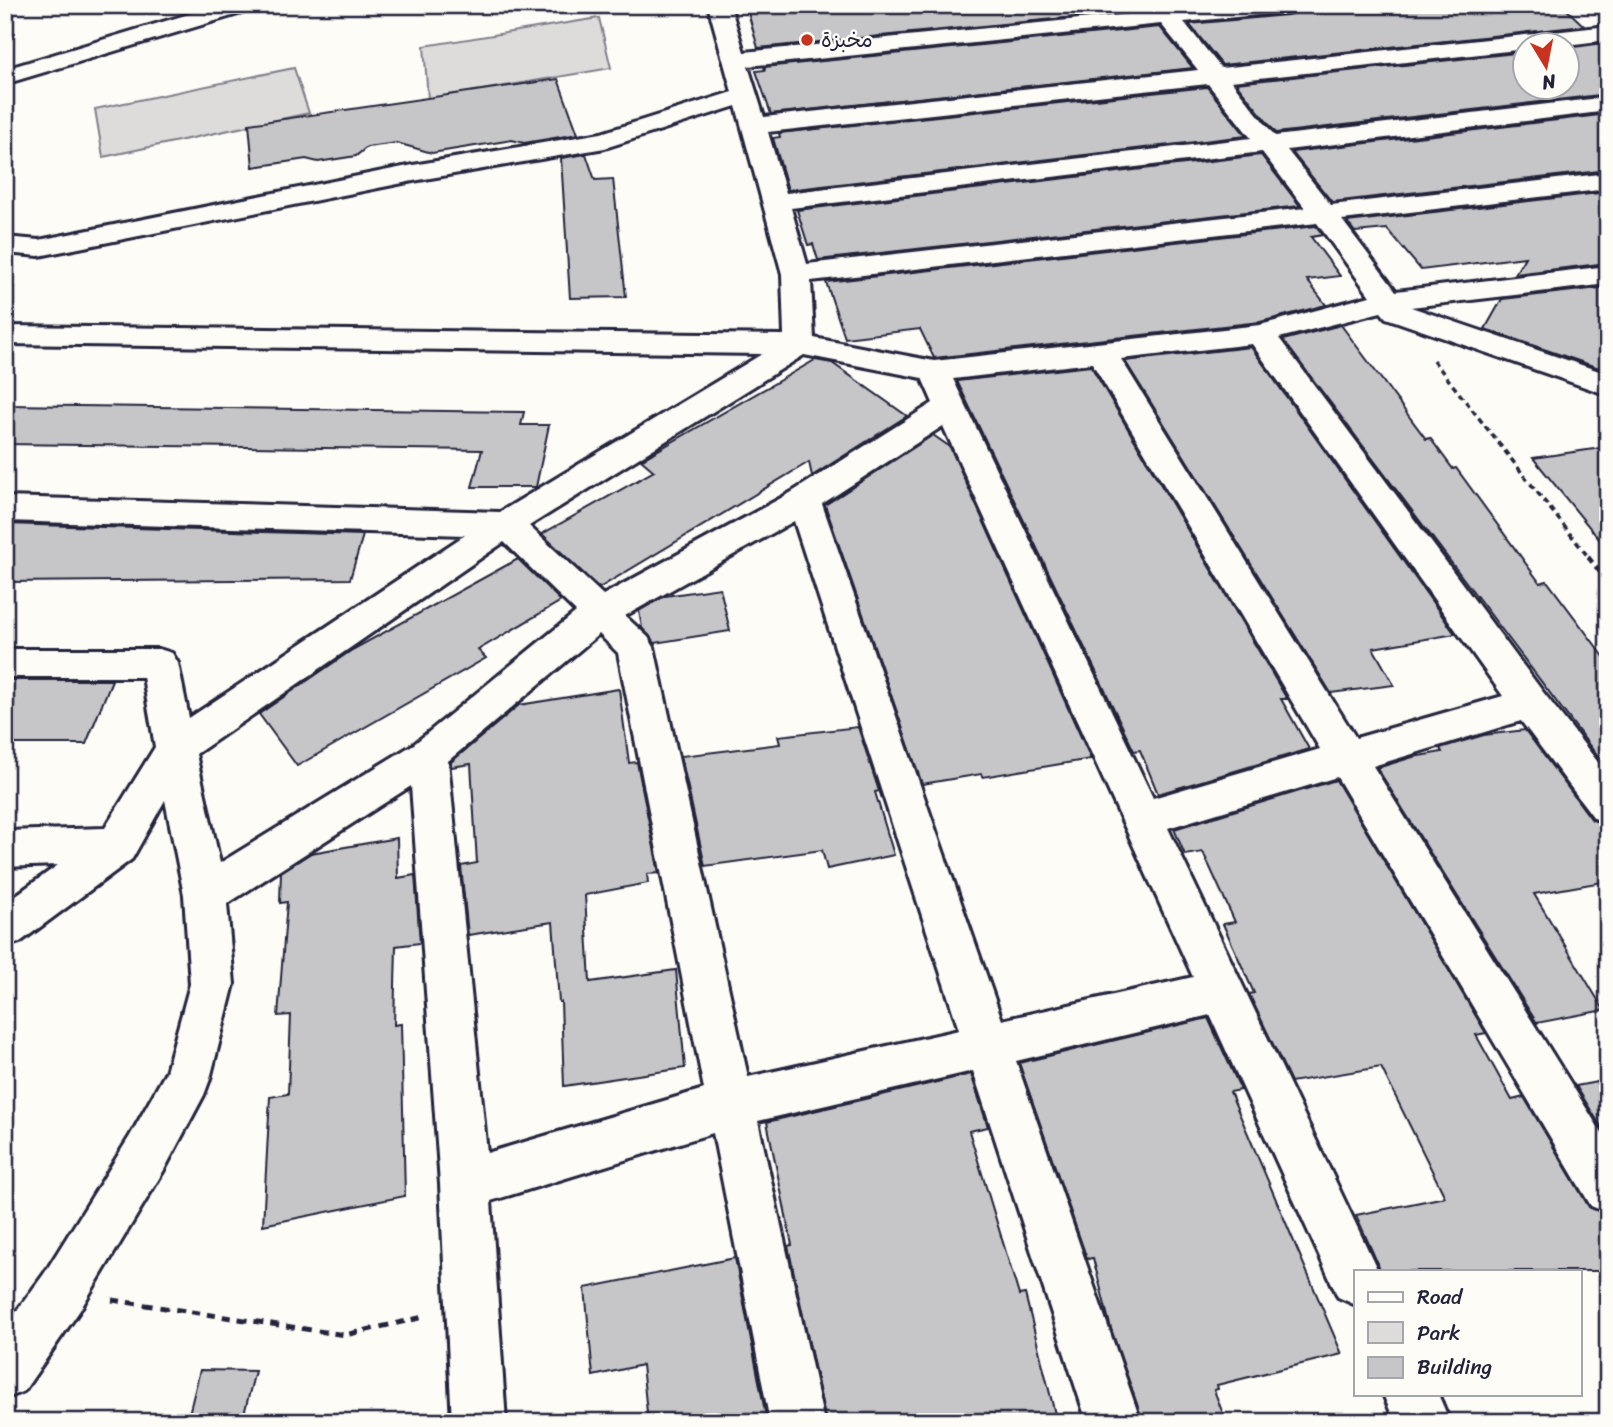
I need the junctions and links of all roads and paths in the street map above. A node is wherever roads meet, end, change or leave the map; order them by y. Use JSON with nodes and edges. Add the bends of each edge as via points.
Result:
{"nodes":[{"id":1,"x":244,"y":5,"type":"edge"},
{"id":2,"x":719,"y":5,"type":"edge"},
{"id":3,"x":1287,"y":5,"type":"edge"},
{"id":4,"x":1163,"y":12,"type":"edge"},
{"id":5,"x":1605,"y":21,"type":"edge"},
{"id":6,"x":736,"y":60,"type":"junction"},
{"id":7,"x":5,"y":77,"type":"edge"},
{"id":8,"x":1214,"y":78,"type":"junction"},
{"id":9,"x":1608,"y":104,"type":"edge"},
{"id":10,"x":751,"y":111,"type":"junction"},
{"id":11,"x":1264,"y":142,"type":"junction"},
{"id":12,"x":1608,"y":181,"type":"edge"},
{"id":13,"x":776,"y":202,"type":"junction"},
{"id":14,"x":1325,"y":215,"type":"junction"},
{"id":15,"x":5,"y":245,"type":"edge"},
{"id":16,"x":796,"y":274,"type":"junction"},
{"id":17,"x":1608,"y":275,"type":"edge"},
{"id":18,"x":1392,"y":306,"type":"junction"},
{"id":19,"x":1260,"y":334,"type":"junction"},
{"id":20,"x":5,"y":335,"type":"edge"},
{"id":21,"x":799,"y":345,"type":"junction"},
{"id":22,"x":1101,"y":352,"type":"junction"},
{"id":23,"x":934,"y":371,"type":"junction"},
{"id":24,"x":1608,"y":385,"type":"edge"},
{"id":25,"x":950,"y":407,"type":"junction"},
{"id":26,"x":804,"y":500,"type":"junction"},
{"id":27,"x":5,"y":509,"type":"edge"},
{"id":28,"x":506,"y":524,"type":"junction"},
{"id":29,"x":1608,"y":582,"type":"edge"},
{"id":30,"x":600,"y":613,"type":"junction"},
{"id":31,"x":5,"y":663,"type":"edge"},
{"id":32,"x":1529,"y":703,"type":"junction"},
{"id":33,"x":175,"y":748,"type":"junction"},
{"id":34,"x":428,"y":755,"type":"junction"},
{"id":35,"x":1345,"y":758,"type":"junction"},
{"id":36,"x":1608,"y":806,"type":"edge"},
{"id":37,"x":1141,"y":819,"type":"junction"},
{"id":38,"x":117,"y":846,"type":"junction"},
{"id":39,"x":5,"y":849,"type":"edge"},
{"id":40,"x":205,"y":895,"type":"junction"},
{"id":41,"x":5,"y":928,"type":"edge"},
{"id":42,"x":1221,"y":992,"type":"junction"},
{"id":43,"x":988,"y":1045,"type":"junction"},
{"id":44,"x":732,"y":1104,"type":"junction"},
{"id":45,"x":465,"y":1184,"type":"junction"},
{"id":46,"x":1608,"y":1189,"type":"edge"},
{"id":47,"x":1354,"y":1275,"type":"edge"},
{"id":48,"x":61,"y":1292,"type":"junction"},
{"id":49,"x":472,"y":1306,"type":"junction"},
{"id":50,"x":5,"y":1372,"type":"edge"},
{"id":51,"x":1410,"y":1396,"type":"edge"},
{"id":52,"x":479,"y":1422,"type":"edge"},
{"id":53,"x":797,"y":1422,"type":"edge"},
{"id":54,"x":1114,"y":1422,"type":"edge"},
{"id":55,"x":1423,"y":1422,"type":"edge"}],
"edges":[{"from":1,"to":7,"type":"street"},
{"from":2,"to":6,"type":"street"},
{"from":3,"to":4,"type":"street"},
{"from":4,"to":6,"type":"street"},
{"from":4,"to":8,"type":"street"},
{"from":5,"to":8,"type":"street"},
{"from":6,"to":10,"type":"street"},
{"from":8,"to":10,"type":"street"},
{"from":8,"to":11,"type":"street"},
{"from":9,"to":11,"type":"street"},
{"from":10,"to":13,"type":"street"},
{"from":10,"to":15,"type":"street","via":[[39,248]]},
{"from":11,"to":13,"type":"street"},
{"from":11,"to":14,"type":"street"},
{"from":12,"to":14,"type":"street"},
{"from":13,"to":16,"type":"street"},
{"from":14,"to":16,"type":"street"},
{"from":14,"to":18,"type":"street"},
{"from":16,"to":21,"type":"street"},
{"from":17,"to":18,"type":"street"},
{"from":18,"to":19,"type":"street"},
{"from":18,"to":24,"type":"street"},
{"from":18,"to":29,"type":"path"},
{"from":19,"to":22,"type":"street"},
{"from":19,"to":32,"type":"street"},
{"from":20,"to":21,"type":"street"},
{"from":21,"to":23,"type":"street"},
{"from":21,"to":28,"type":"street"},
{"from":22,"to":23,"type":"street"},
{"from":22,"to":35,"type":"street"},
{"from":23,"to":25,"type":"street"},
{"from":25,"to":26,"type":"street"},
{"from":25,"to":37,"type":"street"},
{"from":26,"to":30,"type":"street"},
{"from":26,"to":43,"type":"street"},
{"from":27,"to":28,"type":"street"},
{"from":28,"to":30,"type":"street"},
{"from":28,"to":33,"type":"street"},
{"from":30,"to":34,"type":"street"},
{"from":30,"to":44,"type":"street","via":[[635,647]]},
{"from":31,"to":33,"type":"street","via":[[159,663]]},
{"from":32,"to":35,"type":"street"},
{"from":32,"to":36,"type":"street"},
{"from":33,"to":38,"type":"street"},
{"from":33,"to":40,"type":"street"},
{"from":34,"to":40,"type":"street"},
{"from":34,"to":45,"type":"street"},
{"from":35,"to":37,"type":"street"},
{"from":35,"to":46,"type":"street"},
{"from":37,"to":42,"type":"street"},
{"from":38,"to":39,"type":"street"},
{"from":38,"to":41,"type":"street"},
{"from":40,"to":48,"type":"street","via":[[212,984],[187,1079]]},
{"from":42,"to":43,"type":"street"},
{"from":42,"to":47,"type":"street"},
{"from":43,"to":44,"type":"street"},
{"from":43,"to":54,"type":"street"},
{"from":44,"to":45,"type":"street"},
{"from":44,"to":53,"type":"street"},
{"from":45,"to":49,"type":"street"},
{"from":48,"to":49,"type":"path","via":[[345,1335]]},
{"from":48,"to":50,"type":"street"},
{"from":49,"to":52,"type":"street"},
{"from":51,"to":55,"type":"street"}]}
